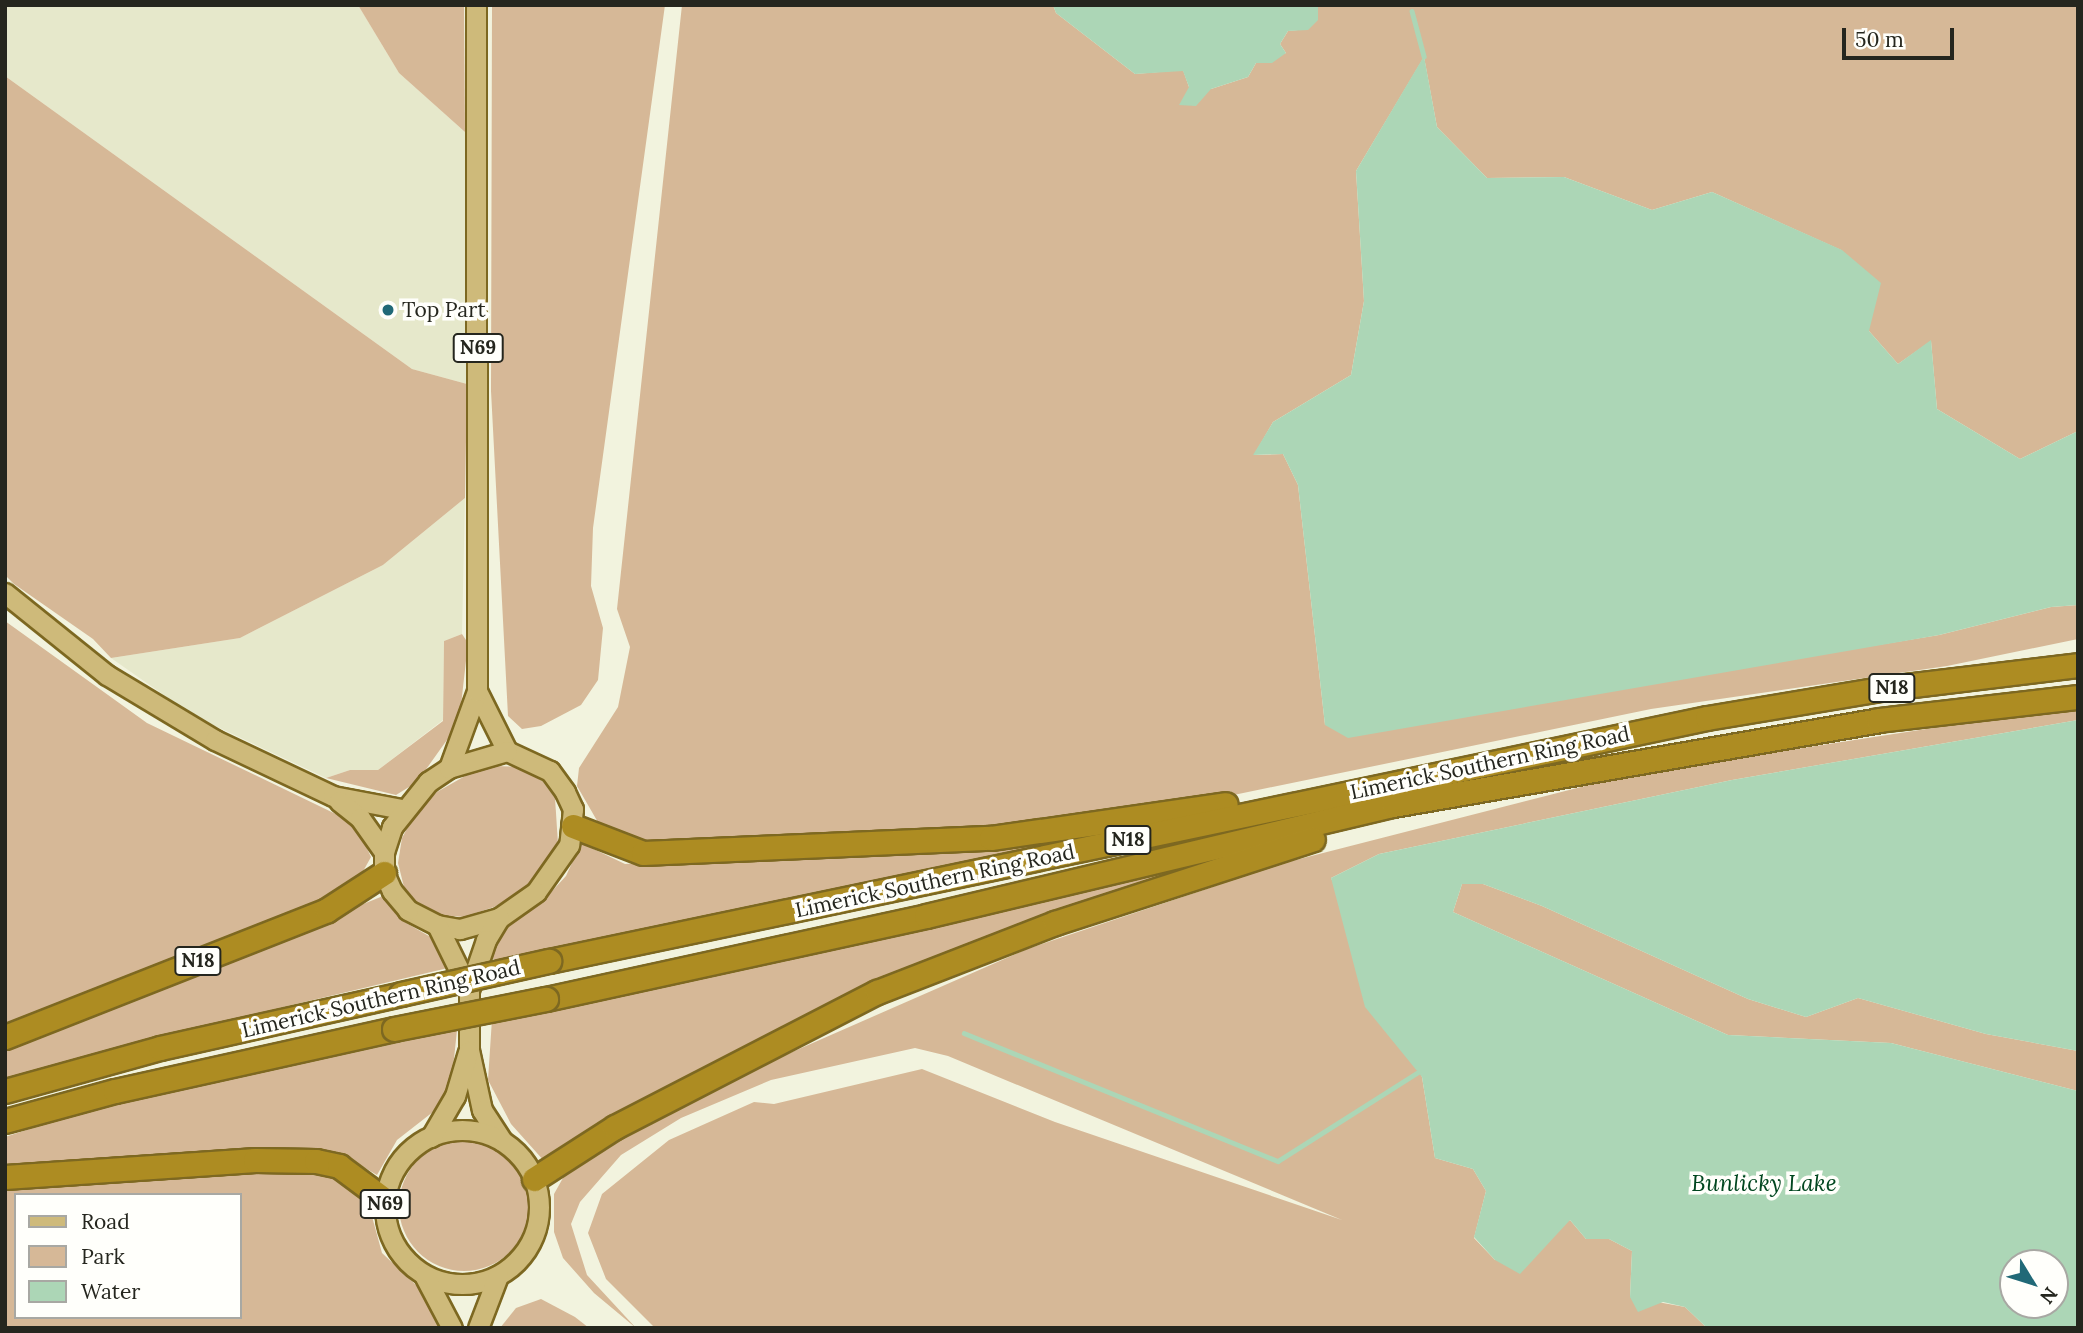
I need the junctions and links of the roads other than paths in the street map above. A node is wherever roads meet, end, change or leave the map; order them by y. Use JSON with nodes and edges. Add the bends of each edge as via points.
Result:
{"nodes":[{"id":1,"x":476,"y":5,"type":"edge"},
{"id":2,"x":5,"y":593,"type":"edge"},
{"id":3,"x":2078,"y":665,"type":"edge"},
{"id":4,"x":477,"y":691,"type":"junction"},
{"id":5,"x":2078,"y":697,"type":"edge"},
{"id":6,"x":1707,"y":718,"type":"junction"},
{"id":7,"x":507,"y":751,"type":"junction"},
{"id":8,"x":1691,"y":753,"type":"junction"},
{"id":9,"x":449,"y":768,"type":"junction"},
{"id":10,"x":333,"y":796,"type":"junction"},
{"id":11,"x":402,"y":809,"type":"junction"},
{"id":12,"x":573,"y":826,"type":"junction"},
{"id":13,"x":384,"y":863,"type":"junction"},
{"id":14,"x":499,"y":919,"type":"junction"},
{"id":15,"x":437,"y":925,"type":"junction"},
{"id":16,"x":469,"y":990,"type":"junction"},
{"id":17,"x":5,"y":1037,"type":"edge"},
{"id":18,"x":469,"y":1050,"type":"junction"},
{"id":19,"x":5,"y":1091,"type":"edge"},
{"id":20,"x":5,"y":1121,"type":"edge"},
{"id":21,"x":431,"y":1137,"type":"junction"},
{"id":22,"x":502,"y":1141,"type":"junction"},
{"id":23,"x":5,"y":1177,"type":"edge"},
{"id":24,"x":534,"y":1179,"type":"junction"},
{"id":25,"x":385,"y":1200,"type":"junction"},
{"id":26,"x":424,"y":1275,"type":"junction"},
{"id":27,"x":498,"y":1276,"type":"junction"},
{"id":28,"x":452,"y":1328,"type":"edge"},
{"id":29,"x":478,"y":1328,"type":"edge"}],
"edges":[{"from":1,"to":4,"type":"main road","number":"N69"},
{"from":2,"to":10,"type":"main road","via":[[107,675],[149,702],[215,740]]},
{"from":3,"to":6,"type":"highway","name":"Limerick Southern Ring Road","number":"N18","via":[[1880,689]]},
{"from":4,"to":7,"type":"main road","number":"N69"},
{"from":4,"to":9,"type":"main road","number":"N69"},
{"from":5,"to":8,"type":"highway","name":"Limerick Southern Ring Road","number":"N18","via":[[1878,720]]},
{"from":6,"to":12,"type":"highway","number":"N18","via":[[1648,719],[1237,802],[990,838],[643,853]]},
{"from":6,"to":19,"type":"highway","name":"Limerick Southern Ring Road","number":"N18","bridge":true,"via":[[549,961],[160,1048]]},
{"from":7,"to":9,"type":"main road","number":"N69"},
{"from":7,"to":12,"type":"main road","via":[[550,771],[573,808]]},
{"from":8,"to":20,"type":"highway","name":"Limerick Southern Ring Road","number":"N18","bridge":true,"via":[[1393,805],[926,916],[192,1073]]},
{"from":8,"to":24,"type":"highway","number":"N18","via":[[1394,815],[1055,923],[877,992],[738,1060],[615,1126]]},
{"from":9,"to":11,"type":"main road","number":"N69"},
{"from":10,"to":11,"type":"main road"},
{"from":10,"to":13,"type":"main road","via":[[360,818]]},
{"from":11,"to":13,"type":"main road","number":"N69"},
{"from":12,"to":14,"type":"main road","number":"N69","via":[[556,868],[536,892]]},
{"from":13,"to":15,"type":"main road","number":"N69","via":[[408,910]]},
{"from":13,"to":17,"type":"highway","number":"N18","via":[[327,910]]},
{"from":14,"to":15,"type":"main road","number":"N69","via":[[460,929]]},
{"from":14,"to":16,"type":"main road","number":"N69","via":[[486,940]]},
{"from":15,"to":16,"type":"main road","number":"N69"},
{"from":16,"to":18,"type":"main road","number":"N69"},
{"from":18,"to":21,"type":"main road","number":"N69","via":[[455,1096]]},
{"from":18,"to":22,"type":"main road","number":"N69","via":[[482,1110]]},
{"from":21,"to":22,"type":"main road","number":"N69","via":[[467,1130]]},
{"from":21,"to":25,"type":"main road","number":"N69","via":[[400,1162]]},
{"from":22,"to":24,"type":"main road","number":"N69","via":[[522,1157]]},
{"from":23,"to":25,"type":"highway","via":[[255,1160],[316,1161],[339,1166]]},
{"from":24,"to":27,"type":"main road","via":[[539,1200],[533,1239],[523,1255]]},
{"from":25,"to":26,"type":"main road","number":"N69","via":[[393,1243]]},
{"from":26,"to":27,"type":"main road","via":[[461,1284]]},
{"from":26,"to":28,"type":"main road"},
{"from":27,"to":29,"type":"main road"}]}
